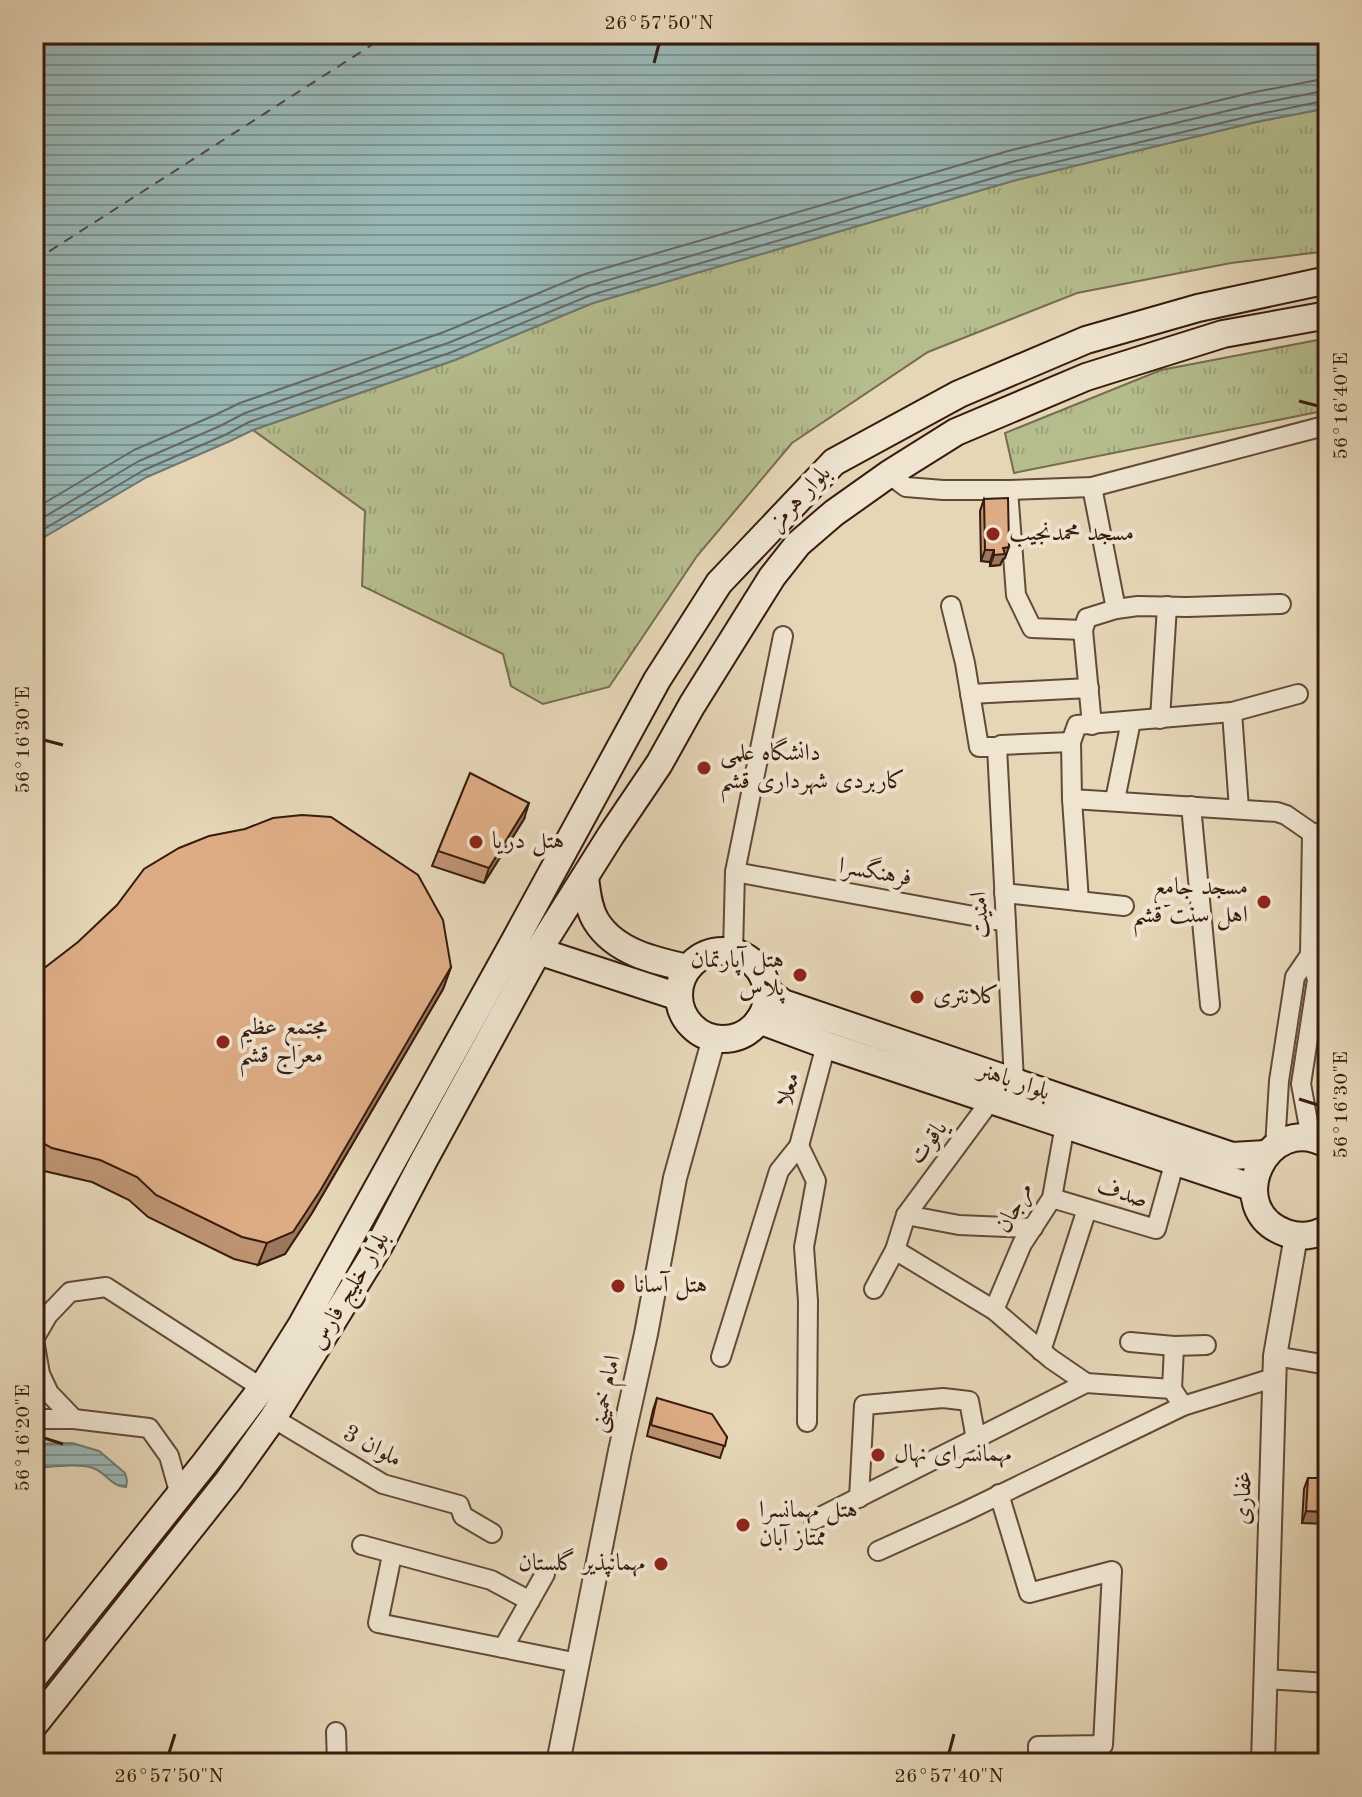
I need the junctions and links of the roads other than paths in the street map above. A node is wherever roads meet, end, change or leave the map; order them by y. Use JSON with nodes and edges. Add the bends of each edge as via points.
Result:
{"nodes":[{"id":1,"x":1328,"y":280,"type":"edge"},
{"id":2,"x":1328,"y":315,"type":"edge"},
{"id":3,"x":1328,"y":425,"type":"edge"},
{"id":4,"x":889,"y":474,"type":"junction"},
{"id":5,"x":1092,"y":487,"type":"junction"},
{"id":6,"x":1008,"y":490,"type":"junction"},
{"id":7,"x":1281,"y":604,"type":"dead end"},
{"id":8,"x":951,"y":606,"type":"dead end"},
{"id":9,"x":1167,"y":606,"type":"junction"},
{"id":10,"x":1116,"y":609,"type":"junction"},
{"id":11,"x":1083,"y":630,"type":"junction"},
{"id":12,"x":783,"y":636,"type":"dead end"},
{"id":13,"x":657,"y":680,"type":"junction"},
{"id":14,"x":1089,"y":688,"type":"junction"},
{"id":15,"x":970,"y":694,"type":"junction"},
{"id":16,"x":1298,"y":694,"type":"dead end"},
{"id":17,"x":692,"y":705,"type":"junction"},
{"id":18,"x":1232,"y":712,"type":"junction"},
{"id":19,"x":1160,"y":719,"type":"junction"},
{"id":20,"x":1131,"y":721,"type":"junction"},
{"id":21,"x":1092,"y":725,"type":"junction"},
{"id":22,"x":622,"y":741,"type":"junction"},
{"id":23,"x":1071,"y":742,"type":"junction"},
{"id":24,"x":997,"y":747,"type":"junction"},
{"id":25,"x":659,"y":764,"type":"junction"},
{"id":26,"x":1072,"y":799,"type":"junction"},
{"id":27,"x":1115,"y":800,"type":"junction"},
{"id":28,"x":1191,"y":806,"type":"junction"},
{"id":29,"x":1239,"y":809,"type":"junction"},
{"id":30,"x":1320,"y":833,"type":"edge"},
{"id":31,"x":735,"y":872,"type":"junction"},
{"id":32,"x":585,"y":878,"type":"junction"},
{"id":33,"x":1004,"y":893,"type":"junction"},
{"id":34,"x":1079,"y":901,"type":"junction"},
{"id":35,"x":1124,"y":906,"type":"dead end"},
{"id":36,"x":1006,"y":922,"type":"junction"},
{"id":37,"x":526,"y":947,"type":"junction"},
{"id":38,"x":733,"y":952,"type":"junction"},
{"id":39,"x":1319,"y":956,"type":"edge"},
{"id":40,"x":688,"y":968,"type":"junction"},
{"id":41,"x":767,"y":991,"type":"junction"},
{"id":42,"x":679,"y":997,"type":"junction"},
{"id":43,"x":1210,"y":1005,"type":"dead end"},
{"id":44,"x":759,"y":1020,"type":"junction"},
{"id":45,"x":714,"y":1038,"type":"junction"},
{"id":46,"x":826,"y":1045,"type":"junction"},
{"id":47,"x":1014,"y":1081,"type":"junction"},
{"id":48,"x":991,"y":1100,"type":"junction"},
{"id":49,"x":1065,"y":1125,"type":"junction"},
{"id":50,"x":1320,"y":1142,"type":"edge"},
{"id":51,"x":799,"y":1146,"type":"junction"},
{"id":52,"x":1271,"y":1150,"type":"junction"},
{"id":53,"x":1175,"y":1161,"type":"junction"},
{"id":54,"x":1254,"y":1188,"type":"junction"},
{"id":55,"x":1052,"y":1198,"type":"junction"},
{"id":56,"x":1087,"y":1209,"type":"junction"},
{"id":57,"x":906,"y":1215,"type":"junction"},
{"id":58,"x":1033,"y":1228,"type":"junction"},
{"id":59,"x":1328,"y":1228,"type":"edge"},
{"id":60,"x":1296,"y":1236,"type":"junction"},
{"id":61,"x":895,"y":1250,"type":"junction"},
{"id":62,"x":874,"y":1289,"type":"dead end"},
{"id":63,"x":994,"y":1310,"type":"junction"},
{"id":64,"x":34,"y":1339,"type":"edge"},
{"id":65,"x":1130,"y":1342,"type":"dead end"},
{"id":66,"x":1206,"y":1345,"type":"dead end"},
{"id":67,"x":1174,"y":1346,"type":"junction"},
{"id":68,"x":1041,"y":1351,"type":"junction"},
{"id":69,"x":721,"y":1357,"type":"dead end"},
{"id":70,"x":1328,"y":1365,"type":"edge"},
{"id":71,"x":1274,"y":1367,"type":"junction"},
{"id":72,"x":1086,"y":1383,"type":"junction"},
{"id":73,"x":262,"y":1388,"type":"junction"},
{"id":74,"x":1172,"y":1389,"type":"junction"},
{"id":75,"x":1183,"y":1406,"type":"junction"},
{"id":76,"x":273,"y":1418,"type":"junction"},
{"id":77,"x":34,"y":1419,"type":"edge"},
{"id":78,"x":74,"y":1419,"type":"junction"},
{"id":79,"x":807,"y":1422,"type":"dead end"},
{"id":80,"x":976,"y":1439,"type":"junction"},
{"id":81,"x":999,"y":1494,"type":"junction"},
{"id":82,"x":180,"y":1495,"type":"junction"},
{"id":83,"x":859,"y":1498,"type":"junction"},
{"id":84,"x":814,"y":1520,"type":"dead end"},
{"id":85,"x":492,"y":1533,"type":"dead end"},
{"id":86,"x":362,"y":1545,"type":"dead end"},
{"id":87,"x":878,"y":1551,"type":"dead end"},
{"id":88,"x":392,"y":1555,"type":"junction"},
{"id":89,"x":545,"y":1574,"type":"dead end"},
{"id":90,"x":530,"y":1601,"type":"junction"},
{"id":91,"x":503,"y":1648,"type":"junction"},
{"id":92,"x":578,"y":1663,"type":"junction"},
{"id":93,"x":34,"y":1677,"type":"edge"},
{"id":94,"x":1265,"y":1679,"type":"junction"},
{"id":95,"x":1328,"y":1683,"type":"edge"},
{"id":96,"x":34,"y":1725,"type":"edge"},
{"id":97,"x":336,"y":1732,"type":"dead end"},
{"id":98,"x":337,"y":1763,"type":"edge"},
{"id":99,"x":558,"y":1763,"type":"edge"},
{"id":100,"x":1038,"y":1763,"type":"edge"},
{"id":101,"x":1263,"y":1763,"type":"edge"}],
"edges":[{"from":1,"to":13,"type":"main road","name":"بلوار هرمز","via":[[1198,308],[1086,340],[959,394],[834,462],[719,583]]},
{"from":2,"to":4,"type":"main road","name":"بلوار هرمز","via":[[1223,334],[1086,377],[956,432]]},
{"from":3,"to":5,"type":"street"},
{"from":4,"to":6,"type":"street","via":[[906,487]]},
{"from":4,"to":17,"type":"main road","name":"بلوار هرمز","via":[[798,544]]},
{"from":5,"to":6,"type":"street"},
{"from":5,"to":10,"type":"street"},
{"from":6,"to":11,"type":"street","via":[[1016,595],[1032,628]]},
{"from":7,"to":9,"type":"street"},
{"from":8,"to":15,"type":"street"},
{"from":9,"to":10,"type":"street"},
{"from":9,"to":19,"type":"street"},
{"from":10,"to":11,"type":"street","via":[[1087,618]]},
{"from":11,"to":14,"type":"street"},
{"from":12,"to":31,"type":"street"},
{"from":13,"to":17,"type":"main road","via":[[656,698],[663,706],[674,711]]},
{"from":13,"to":22,"type":"main road","name":"بلوار هرمز"},
{"from":14,"to":15,"type":"street"},
{"from":14,"to":21,"type":"street"},
{"from":15,"to":24,"type":"street","via":[[979,747]]},
{"from":16,"to":18,"type":"street"},
{"from":17,"to":25,"type":"main road","name":"بلوار هرمز"},
{"from":18,"to":19,"type":"street"},
{"from":18,"to":29,"type":"street"},
{"from":19,"to":20,"type":"street"},
{"from":20,"to":21,"type":"street"},
{"from":20,"to":27,"type":"street"},
{"from":21,"to":23,"type":"street","via":[[1077,725]]},
{"from":22,"to":25,"type":"main road","via":[[647,738],[656,746]]},
{"from":22,"to":37,"type":"main road","name":"بلوار هرمز"},
{"from":23,"to":24,"type":"street"},
{"from":23,"to":26,"type":"street"},
{"from":24,"to":33,"type":"street","name":"امنیت"},
{"from":25,"to":32,"type":"main road","name":"بلوار هرمز"},
{"from":26,"to":27,"type":"street"},
{"from":26,"to":34,"type":"street"},
{"from":27,"to":28,"type":"street"},
{"from":28,"to":29,"type":"street"},
{"from":28,"to":43,"type":"street"},
{"from":29,"to":30,"type":"street","via":[[1277,812]]},
{"from":30,"to":39,"type":"street"},
{"from":31,"to":36,"type":"street","name":"فرهنگسرا"},
{"from":31,"to":38,"type":"street"},
{"from":32,"to":37,"type":"main road","name":"بلوار هرمز"},
{"from":32,"to":40,"type":"main road","via":[[595,919],[612,941],[653,960]]},
{"from":33,"to":34,"type":"street"},
{"from":33,"to":36,"type":"street","name":"امنیت"},
{"from":34,"to":35,"type":"street"},
{"from":36,"to":47,"type":"street","name":"امنیت"},
{"from":37,"to":42,"type":"main road"},
{"from":37,"to":73,"type":"main road","name":"بلوار خلیج فارس"},
{"from":37,"to":76,"type":"main road","name":"بلوار خلیج فارس","via":[[379,1246]]},
{"from":38,"to":40,"type":"main road","via":[[708,953]]},
{"from":38,"to":41,"type":"main road","via":[[760,970]]},
{"from":39,"to":50,"type":"street","via":[[1301,1084]]},
{"from":39,"to":52,"type":"street","via":[[1295,977]]},
{"from":40,"to":42,"type":"main road"},
{"from":41,"to":44,"type":"main road"},
{"from":41,"to":47,"type":"main road","name":"بلوار باهنر","via":[[783,1003]]},
{"from":42,"to":45,"type":"main road","via":[[686,1019]]},
{"from":44,"to":45,"type":"main road","via":[[739,1036]]},
{"from":44,"to":46,"type":"main road","name":"بلوار باهنر"},
{"from":45,"to":92,"type":"street","name":"امام خمینی","via":[[675,1178]]},
{"from":46,"to":48,"type":"main road","name":"بلوار باهنر"},
{"from":46,"to":51,"type":"street","name":"معلا"},
{"from":47,"to":52,"type":"main road","name":"بلوار باهنر","via":[[1232,1156]]},
{"from":48,"to":49,"type":"main road","name":"بلوار باهنر"},
{"from":48,"to":57,"type":"street","name":"یاقوت"},
{"from":49,"to":53,"type":"main road","name":"بلوار باهنر"},
{"from":49,"to":55,"type":"street","name":"مرجان"},
{"from":50,"to":52,"type":"main road","name":"بلوار باهنر","via":[[1298,1138]]},
{"from":51,"to":69,"type":"street","name":"معلا","via":[[779,1171]]},
{"from":51,"to":79,"type":"street","via":[[816,1181],[804,1247]]},
{"from":52,"to":54,"type":"main road","via":[[1259,1164]]},
{"from":53,"to":54,"type":"main road","name":"بلوار باهنر"},
{"from":53,"to":56,"type":"street","name":"صدف","via":[[1156,1229]]},
{"from":54,"to":60,"type":"main road","via":[[1262,1214]]},
{"from":55,"to":56,"type":"street","name":"صدف"},
{"from":55,"to":58,"type":"street","name":"مرجان"},
{"from":56,"to":68,"type":"street"},
{"from":57,"to":58,"type":"street","via":[[959,1225]]},
{"from":57,"to":61,"type":"street","name":"یاقوت"},
{"from":58,"to":63,"type":"street","name":"مرجان"},
{"from":59,"to":60,"type":"main road"},
{"from":60,"to":71,"type":"street","name":"غفاری"},
{"from":61,"to":62,"type":"street","name":"یاقوت"},
{"from":61,"to":63,"type":"street"},
{"from":63,"to":68,"type":"street"},
{"from":64,"to":73,"type":"street","via":[[70,1292],[106,1287]]},
{"from":64,"to":78,"type":"street","via":[[49,1393]]},
{"from":65,"to":67,"type":"street"},
{"from":66,"to":67,"type":"street"},
{"from":67,"to":74,"type":"street"},
{"from":68,"to":72,"type":"street"},
{"from":70,"to":71,"type":"street"},
{"from":71,"to":75,"type":"street"},
{"from":71,"to":94,"type":"street","name":"غفاری"},
{"from":72,"to":74,"type":"street"},
{"from":72,"to":80,"type":"street"},
{"from":73,"to":82,"type":"main road","name":"بلوار خلیج فارس"},
{"from":74,"to":75,"type":"street"},
{"from":75,"to":81,"type":"street"},
{"from":76,"to":85,"type":"street","name":"ملوان 3","via":[[383,1484],[459,1505],[463,1516]]},
{"from":76,"to":96,"type":"main road","name":"بلوار خلیج فارس"},
{"from":77,"to":78,"type":"street"},
{"from":78,"to":82,"type":"street","via":[[149,1428],[169,1456]]},
{"from":80,"to":83,"type":"street"},
{"from":80,"to":83,"type":"street","via":[[969,1401],[864,1405]]},
{"from":81,"to":87,"type":"street"},
{"from":81,"to":100,"type":"street","via":[[1029,1593],[1112,1571],[1103,1745],[1038,1746]]},
{"from":82,"to":93,"type":"main road","name":"بلوار خلیج فارس"},
{"from":83,"to":84,"type":"street"},
{"from":86,"to":88,"type":"street"},
{"from":88,"to":90,"type":"street","via":[[491,1580]]},
{"from":88,"to":91,"type":"street","via":[[378,1623]]},
{"from":89,"to":90,"type":"street"},
{"from":90,"to":91,"type":"street"},
{"from":91,"to":92,"type":"street"},
{"from":92,"to":99,"type":"street","name":"امام خمینی"},
{"from":94,"to":95,"type":"street"},
{"from":94,"to":101,"type":"street","name":"غفاری"},
{"from":97,"to":98,"type":"street"}]}
